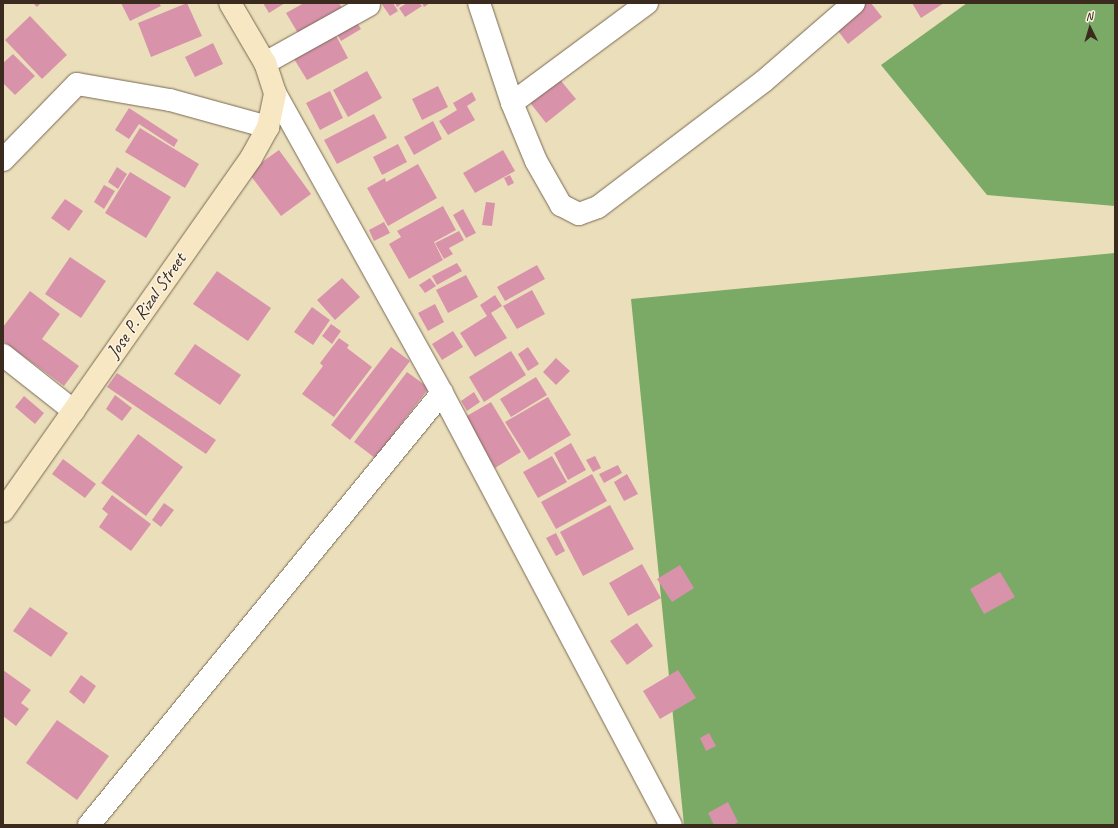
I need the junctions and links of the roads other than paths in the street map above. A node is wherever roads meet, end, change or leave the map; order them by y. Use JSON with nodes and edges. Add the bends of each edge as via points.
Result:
{"nodes":[{"id":1,"x":230,"y":3,"type":"edge"},
{"id":2,"x":479,"y":3,"type":"edge"},
{"id":3,"x":646,"y":3,"type":"edge"},
{"id":4,"x":854,"y":3,"type":"edge"},
{"id":5,"x":369,"y":5,"type":"dead end"},
{"id":6,"x":265,"y":63,"type":"junction"},
{"id":7,"x":275,"y":93,"type":"junction"},
{"id":8,"x":512,"y":103,"type":"junction"},
{"id":9,"x":268,"y":127,"type":"junction"},
{"id":10,"x":3,"y":160,"type":"edge"},
{"id":11,"x":3,"y":354,"type":"edge"},
{"id":12,"x":442,"y":393,"type":"junction"},
{"id":13,"x":74,"y":411,"type":"junction"},
{"id":14,"x":3,"y":511,"type":"edge"},
{"id":15,"x":89,"y":825,"type":"edge"},
{"id":16,"x":671,"y":825,"type":"edge"}],
"edges":[{"from":1,"to":6,"type":"street"},
{"from":2,"to":8,"type":"street"},
{"from":3,"to":8,"type":"street"},
{"from":4,"to":8,"type":"street","via":[[764,81],[598,207],[579,214],[561,205],[536,161]]},
{"from":5,"to":6,"type":"street"},
{"from":6,"to":7,"type":"street"},
{"from":7,"to":9,"type":"street","name":"Jose P. Rizal Street"},
{"from":7,"to":12,"type":"street"},
{"from":9,"to":10,"type":"street","via":[[170,100],[77,84]]},
{"from":9,"to":13,"type":"street","name":"Jose P. Rizal Street","via":[[251,158]]},
{"from":11,"to":13,"type":"street"},
{"from":12,"to":15,"type":"street"},
{"from":12,"to":16,"type":"street"},
{"from":13,"to":14,"type":"street","name":"Jose P. Rizal Street"}]}
